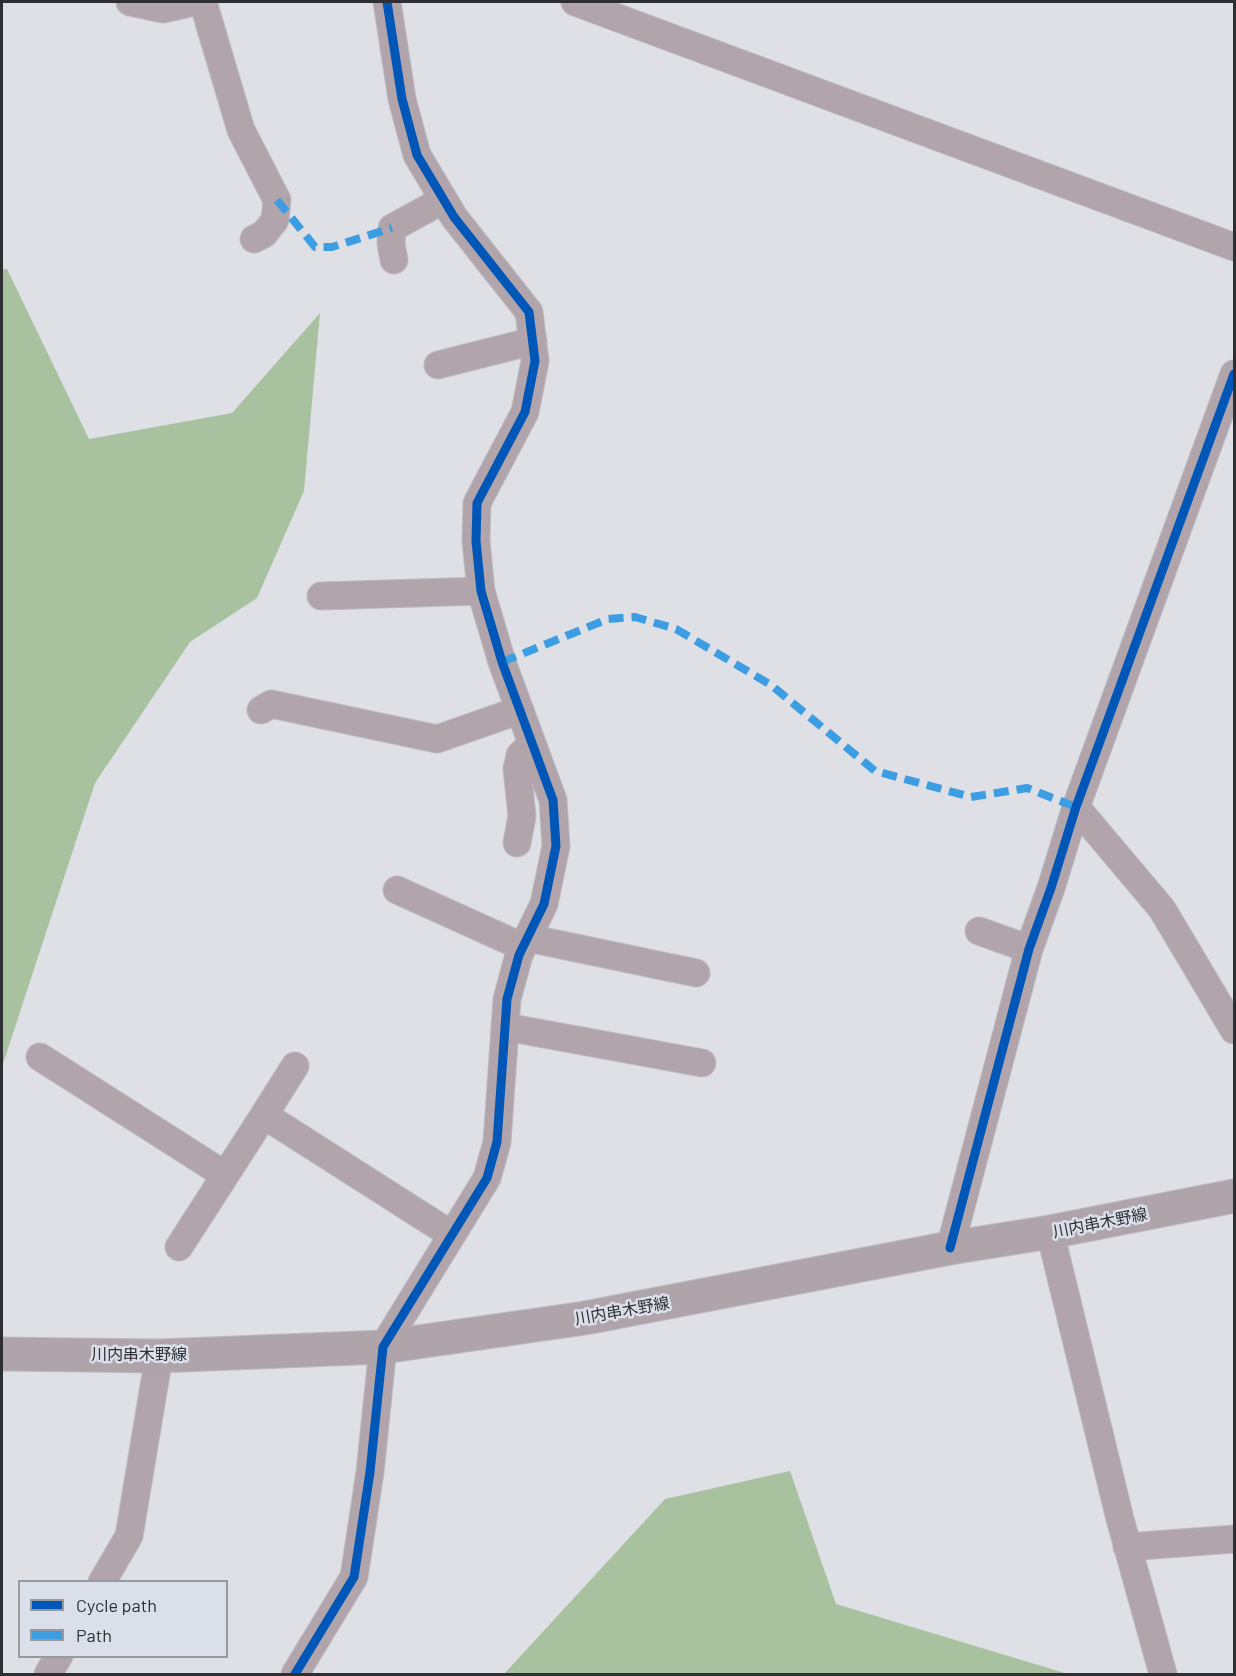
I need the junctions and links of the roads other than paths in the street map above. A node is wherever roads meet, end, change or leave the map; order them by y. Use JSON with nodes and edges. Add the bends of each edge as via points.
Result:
{"nodes":[{"id":1,"x":130,"y":2,"type":"edge"},
{"id":2,"x":194,"y":2,"type":"edge"},
{"id":3,"x":203,"y":2,"type":"edge"},
{"id":4,"x":387,"y":2,"type":"edge"},
{"id":5,"x":575,"y":2,"type":"edge"},
{"id":6,"x":443,"y":200,"type":"junction"},
{"id":7,"x":254,"y":239,"type":"dead end"},
{"id":8,"x":1234,"y":247,"type":"edge"},
{"id":9,"x":394,"y":260,"type":"dead end"},
{"id":10,"x":533,"y":341,"type":"junction"},
{"id":11,"x":438,"y":365,"type":"dead end"},
{"id":12,"x":1234,"y":374,"type":"edge"},
{"id":13,"x":481,"y":591,"type":"junction"},
{"id":14,"x":321,"y":596,"type":"dead end"},
{"id":15,"x":261,"y":710,"type":"dead end"},
{"id":16,"x":520,"y":710,"type":"junction"},
{"id":17,"x":532,"y":744,"type":"junction"},
{"id":18,"x":1076,"y":807,"type":"junction"},
{"id":19,"x":517,"y":843,"type":"dead end"},
{"id":20,"x":397,"y":890,"type":"dead end"},
{"id":21,"x":979,"y":931,"type":"dead end"},
{"id":22,"x":525,"y":942,"type":"junction"},
{"id":23,"x":1029,"y":949,"type":"junction"},
{"id":24,"x":696,"y":973,"type":"dead end"},
{"id":25,"x":506,"y":1027,"type":"junction"},
{"id":26,"x":1234,"y":1029,"type":"edge"},
{"id":27,"x":40,"y":1057,"type":"dead end"},
{"id":28,"x":702,"y":1063,"type":"dead end"},
{"id":29,"x":295,"y":1066,"type":"dead end"},
{"id":30,"x":264,"y":1115,"type":"junction"},
{"id":31,"x":225,"y":1175,"type":"junction"},
{"id":32,"x":1234,"y":1196,"type":"edge"},
{"id":33,"x":1050,"y":1232,"type":"junction"},
{"id":34,"x":452,"y":1235,"type":"junction"},
{"id":35,"x":179,"y":1247,"type":"dead end"},
{"id":36,"x":950,"y":1248,"type":"junction"},
{"id":37,"x":383,"y":1347,"type":"junction"},
{"id":38,"x":2,"y":1354,"type":"edge"},
{"id":39,"x":159,"y":1356,"type":"junction"},
{"id":40,"x":1234,"y":1539,"type":"edge"},
{"id":41,"x":1127,"y":1547,"type":"junction"},
{"id":42,"x":103,"y":1580,"type":"edge"},
{"id":43,"x":58,"y":1658,"type":"edge"},
{"id":44,"x":48,"y":1674,"type":"edge"},
{"id":45,"x":295,"y":1674,"type":"edge"},
{"id":46,"x":1163,"y":1674,"type":"edge"}],
"edges":[{"from":1,"to":2,"type":"street","via":[[163,9]]},
{"from":3,"to":7,"type":"street","via":[[241,130],[277,200],[275,220],[264,234]]},
{"from":4,"to":6,"type":"street","via":[[402,99],[417,155]]},
{"from":5,"to":8,"type":"street"},
{"from":6,"to":9,"type":"street","via":[[392,228]]},
{"from":6,"to":10,"type":"street","via":[[529,312]]},
{"from":10,"to":11,"type":"street"},
{"from":10,"to":13,"type":"street","via":[[535,361],[525,412],[477,503]]},
{"from":12,"to":18,"type":"street"},
{"from":13,"to":14,"type":"street"},
{"from":13,"to":16,"type":"street"},
{"from":15,"to":16,"type":"street","via":[[271,704],[437,739]]},
{"from":16,"to":17,"type":"street"},
{"from":17,"to":19,"type":"street","via":[[520,755],[517,769],[522,816]]},
{"from":17,"to":22,"type":"street","via":[[553,800],[556,846],[544,904]]},
{"from":18,"to":23,"type":"street"},
{"from":18,"to":26,"type":"street","via":[[1162,909]]},
{"from":20,"to":22,"type":"street"},
{"from":21,"to":23,"type":"street"},
{"from":22,"to":24,"type":"street"},
{"from":22,"to":25,"type":"street","via":[[507,999]]},
{"from":23,"to":36,"type":"street"},
{"from":25,"to":28,"type":"street"},
{"from":25,"to":34,"type":"street","via":[[496,1142],[487,1178]]},
{"from":27,"to":31,"type":"street"},
{"from":29,"to":30,"type":"street"},
{"from":30,"to":31,"type":"street"},
{"from":30,"to":34,"type":"street"},
{"from":31,"to":35,"type":"street"},
{"from":32,"to":33,"type":"main road","name":"川内串木野線"},
{"from":33,"to":36,"type":"main road","name":"川内串木野線"},
{"from":33,"to":41,"type":"street"},
{"from":34,"to":37,"type":"street"},
{"from":36,"to":37,"type":"main road","name":"川内串木野線","via":[[585,1318]]},
{"from":37,"to":39,"type":"main road","name":"川内串木野線"},
{"from":37,"to":45,"type":"street","via":[[354,1577]]},
{"from":38,"to":39,"type":"main road","name":"川内串木野線"},
{"from":39,"to":42,"type":"street","via":[[129,1536]]},
{"from":40,"to":41,"type":"street"},
{"from":41,"to":46,"type":"street"},
{"from":43,"to":44,"type":"street"}]}
